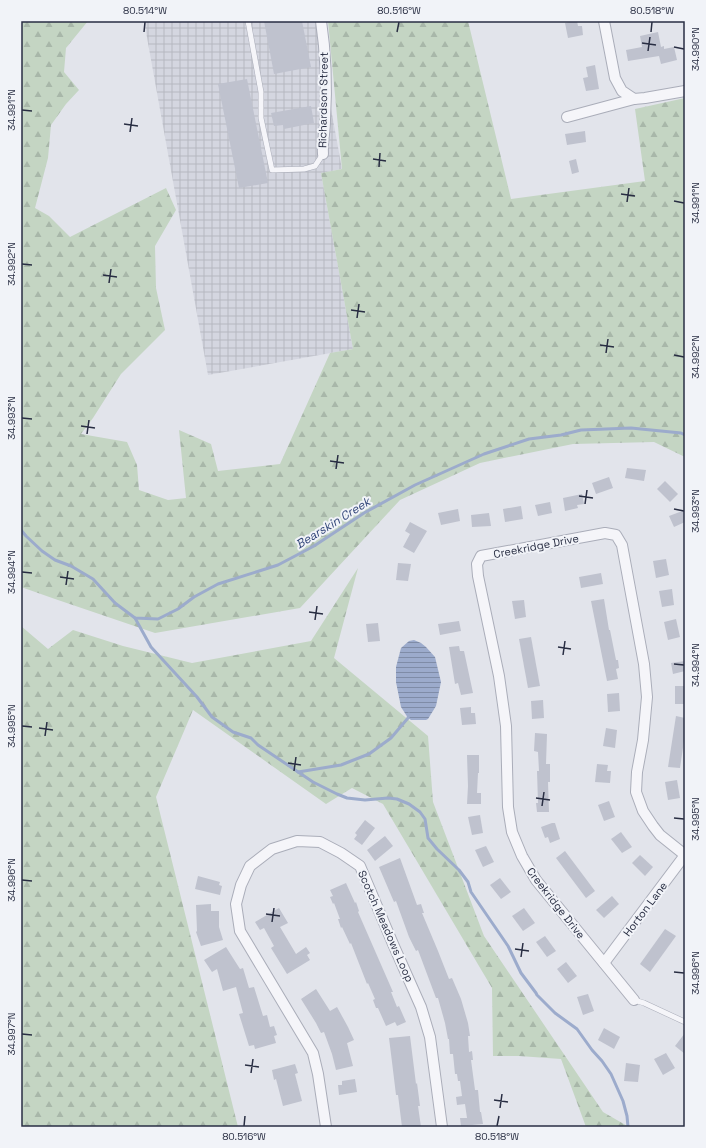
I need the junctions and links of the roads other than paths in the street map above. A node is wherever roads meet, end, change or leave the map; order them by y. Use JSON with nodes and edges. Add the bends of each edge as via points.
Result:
{"nodes":[{"id":1,"x":248,"y":21,"type":"edge"},
{"id":2,"x":321,"y":21,"type":"edge"},
{"id":3,"x":604,"y":21,"type":"edge"},
{"id":4,"x":685,"y":91,"type":"edge"},
{"id":5,"x":634,"y":99,"type":"junction"},
{"id":6,"x":567,"y":117,"type":"dead end"},
{"id":7,"x":323,"y":154,"type":"joint"},
{"id":8,"x":685,"y":855,"type":"edge"},
{"id":9,"x":604,"y":963,"type":"junction"},
{"id":10,"x":634,"y":1000,"type":"joint"},
{"id":11,"x":685,"y":1022,"type":"edge"},
{"id":12,"x":326,"y":1127,"type":"edge"},
{"id":13,"x":442,"y":1127,"type":"edge"}],
"edges":[{"from":1,"to":7,"type":"lane","via":[[261,92],[261,118],[272,170],[304,169],[314,166]]},
{"from":2,"to":7,"type":"street","name":"Richardson Street","via":[[326,69]]},
{"from":3,"to":5,"type":"street","via":[[615,78],[622,91]]},
{"from":4,"to":5,"type":"street"},
{"from":5,"to":6,"type":"street"},
{"from":8,"to":9,"type":"street","name":"Horton Lane"},
{"from":8,"to":9,"type":"street","name":"Creekridge Drive","via":[[653,826],[643,811],[636,792],[647,697],[645,670],[622,545],[616,535],[605,533],[481,556],[477,564],[478,576],[499,676],[506,726],[508,807],[512,832],[536,880]]},
{"from":9,"to":10,"type":"street","name":"Creekridge Drive"},
{"from":10,"to":11,"type":"lane"},
{"from":12,"to":13,"type":"street","name":"Scotch Meadows Loop","via":[[312,1053],[240,931],[236,904],[250,866],[272,849],[297,841],[320,842],[360,866],[421,1007],[430,1037]]}]}
